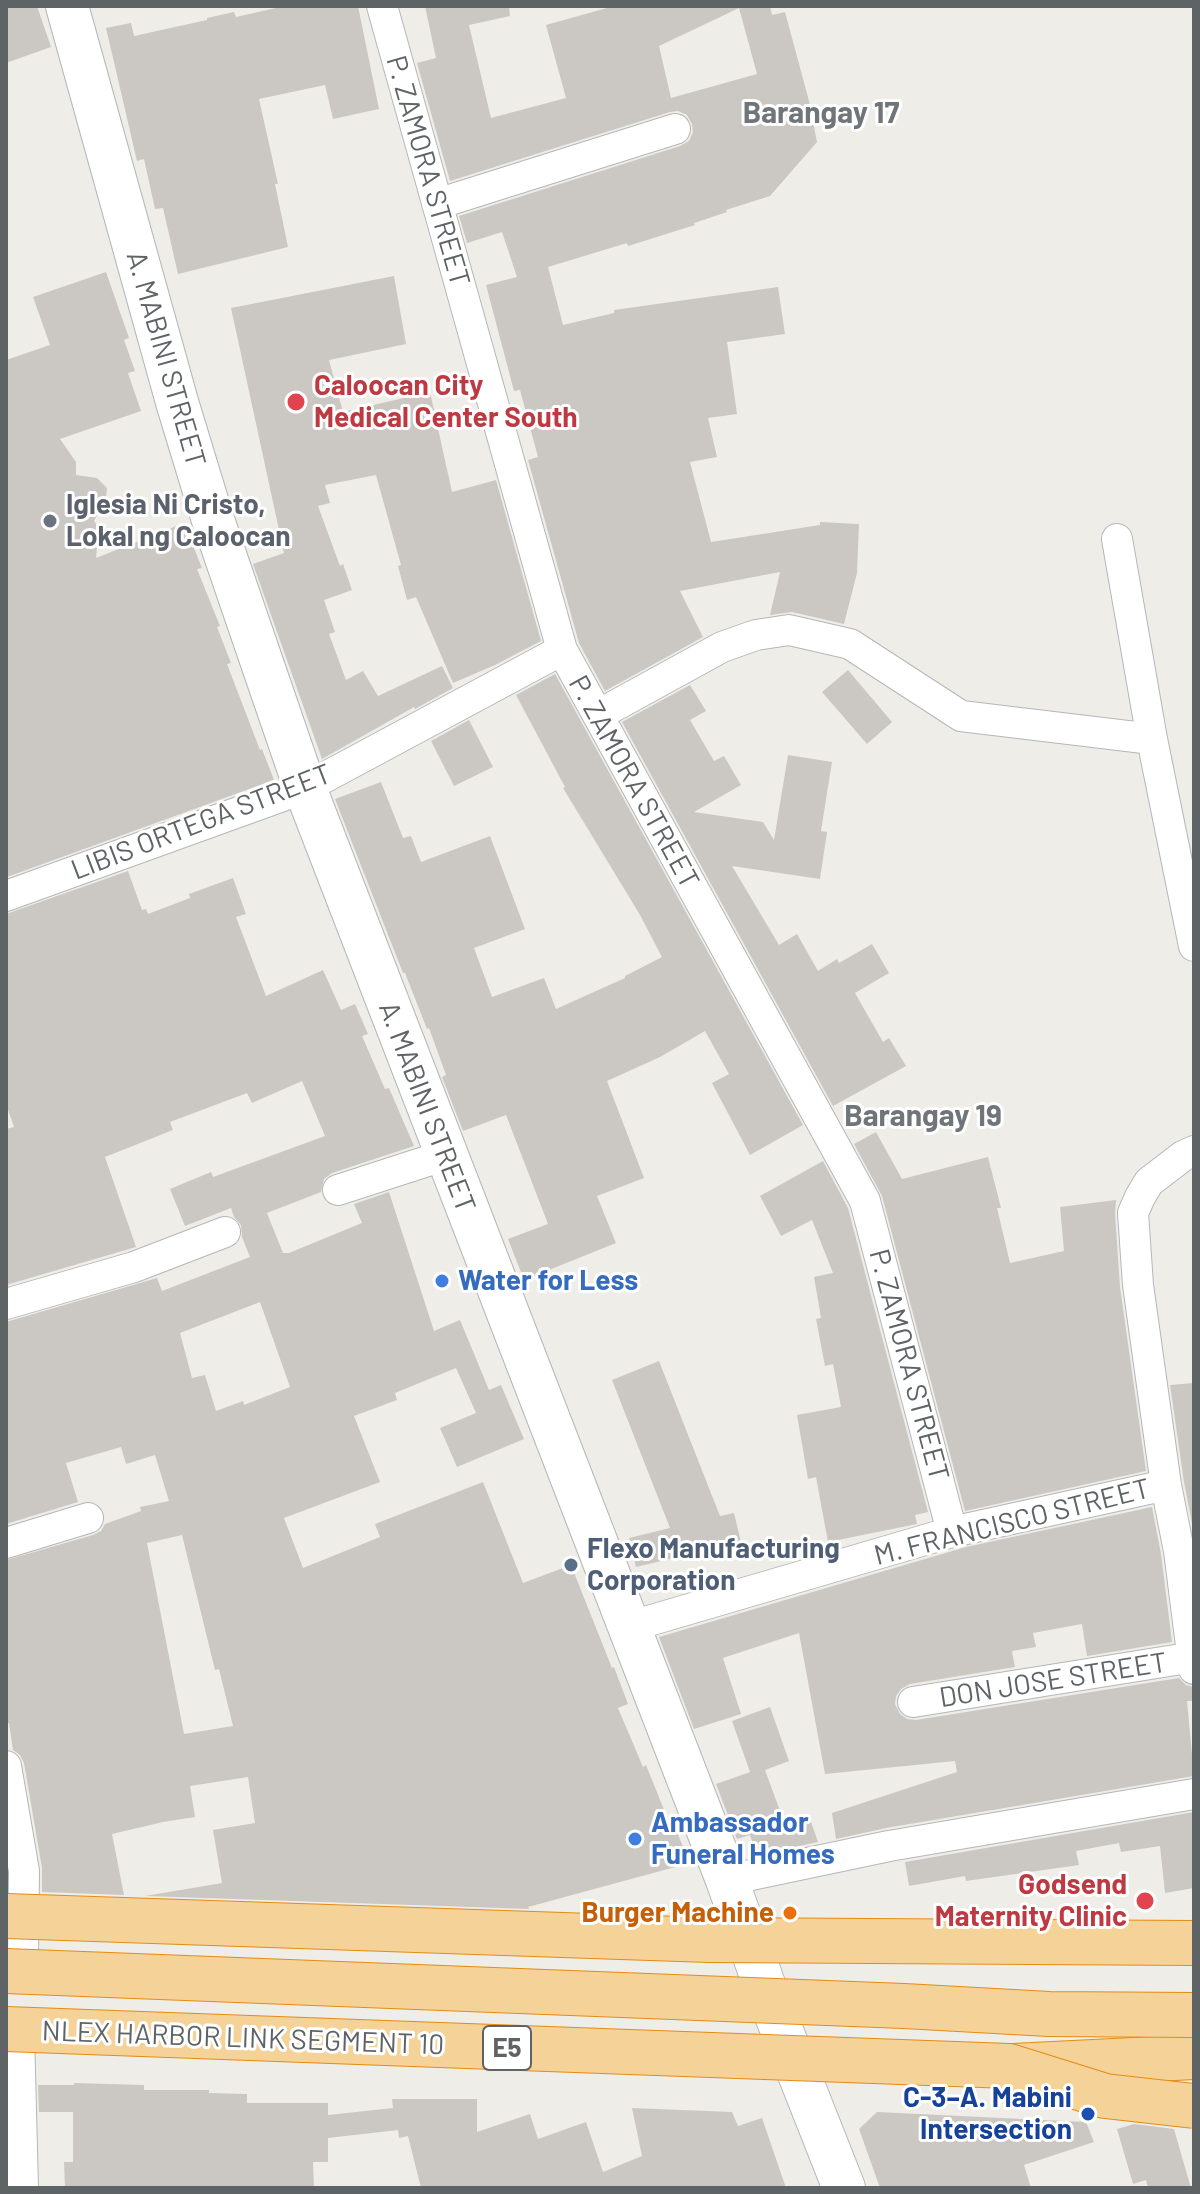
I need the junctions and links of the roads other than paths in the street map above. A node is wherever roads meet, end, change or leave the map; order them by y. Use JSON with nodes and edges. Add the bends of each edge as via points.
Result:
{"nodes":[{"id":1,"x":67,"y":6,"type":"edge"},
{"id":2,"x":382,"y":6,"type":"edge"},
{"id":3,"x":675,"y":129,"type":"dead end"},
{"id":4,"x":437,"y":204,"type":"junction"},
{"id":5,"x":1117,"y":539,"type":"dead end"},
{"id":6,"x":562,"y":650,"type":"junction"},
{"id":7,"x":598,"y":715,"type":"junction"},
{"id":8,"x":1152,"y":739,"type":"junction"},
{"id":9,"x":305,"y":788,"type":"junction"},
{"id":10,"x":6,"y":896,"type":"edge"},
{"id":11,"x":1194,"y":946,"type":"edge"},
{"id":12,"x":1194,"y":1151,"type":"edge"},
{"id":13,"x":446,"y":1155,"type":"junction"},
{"id":14,"x":338,"y":1190,"type":"dead end"},
{"id":15,"x":225,"y":1232,"type":"dead end"},
{"id":16,"x":6,"y":1304,"type":"edge"},
{"id":17,"x":1166,"y":1485,"type":"junction"},
{"id":18,"x":88,"y":1518,"type":"dead end"},
{"id":19,"x":952,"y":1532,"type":"junction"},
{"id":20,"x":6,"y":1543,"type":"edge"},
{"id":21,"x":1186,"y":1549,"type":"edge"},
{"id":22,"x":628,"y":1627,"type":"junction"},
{"id":23,"x":1193,"y":1661,"type":"edge"},
{"id":24,"x":913,"y":1702,"type":"dead end"},
{"id":25,"x":6,"y":1766,"type":"edge"},
{"id":26,"x":1194,"y":1794,"type":"edge"},
{"id":27,"x":727,"y":1880,"type":"junction"},
{"id":28,"x":6,"y":1916,"type":"edge"},
{"id":29,"x":1194,"y":1943,"type":"edge"},
{"id":30,"x":15,"y":1966,"type":"edge"},
{"id":31,"x":1194,"y":2015,"type":"edge"},
{"id":32,"x":12,"y":2031,"type":"edge"},
{"id":33,"x":1194,"y":2057,"type":"edge"},
{"id":34,"x":1009,"y":2066,"type":"junction"},
{"id":35,"x":1194,"y":2106,"type":"edge"},
{"id":36,"x":23,"y":2188,"type":"edge"},
{"id":37,"x":844,"y":2188,"type":"edge"}],
"edges":[{"from":1,"to":9,"type":"main road","name":"A. MABINI STREET","via":[[177,402]]},
{"from":2,"to":4,"type":"street","name":"P. ZAMORA STREET"},
{"from":3,"to":4,"type":"street"},
{"from":4,"to":6,"type":"street","name":"P. ZAMORA STREET"},
{"from":5,"to":8,"type":"street"},
{"from":6,"to":7,"type":"street","name":"P. ZAMORA STREET"},
{"from":6,"to":9,"type":"street","name":"LIBIS ORTEGA STREET"},
{"from":7,"to":8,"type":"street","via":[[722,647],[789,630],[850,644],[961,716]]},
{"from":7,"to":19,"type":"street","name":"P. ZAMORA STREET","via":[[865,1201]]},
{"from":8,"to":11,"type":"street"},
{"from":9,"to":10,"type":"street","name":"LIBIS ORTEGA STREET"},
{"from":9,"to":13,"type":"main road","name":"A. MABINI STREET"},
{"from":12,"to":17,"type":"street","via":[[1149,1182],[1133,1213]]},
{"from":13,"to":14,"type":"street"},
{"from":13,"to":22,"type":"main road","name":"A. MABINI STREET"},
{"from":15,"to":16,"type":"street","via":[[134,1267]]},
{"from":17,"to":19,"type":"street","name":"M. FRANCISCO STREET"},
{"from":17,"to":21,"type":"street"},
{"from":18,"to":20,"type":"street"},
{"from":19,"to":22,"type":"street","name":"M. FRANCISCO STREET"},
{"from":21,"to":23,"type":"street"},
{"from":22,"to":27,"type":"main road","name":"A. MABINI STREET"},
{"from":23,"to":24,"type":"street","name":"DON JOSE STREET"},
{"from":25,"to":30,"type":"street","via":[[24,1871]]},
{"from":26,"to":27,"type":"street","via":[[889,1846]]},
{"from":27,"to":37,"type":"main road","name":"A. MABINI STREET"},
{"from":28,"to":29,"type":"highway","bridge":true,"via":[[709,1940]]},
{"from":30,"to":31,"type":"highway","name":"NLEX HARBOR LINK SEGMENT 10","number":"E5","bridge":true,"via":[[1049,2014]]},
{"from":32,"to":34,"type":"highway","name":"NLEX HARBOR LINK SEGMENT 10","number":"E5","bridge":true},
{"from":32,"to":36,"type":"street"},
{"from":33,"to":34,"type":"highway"},
{"from":34,"to":35,"type":"highway","bridge":true,"via":[[1105,2096]]}]}
